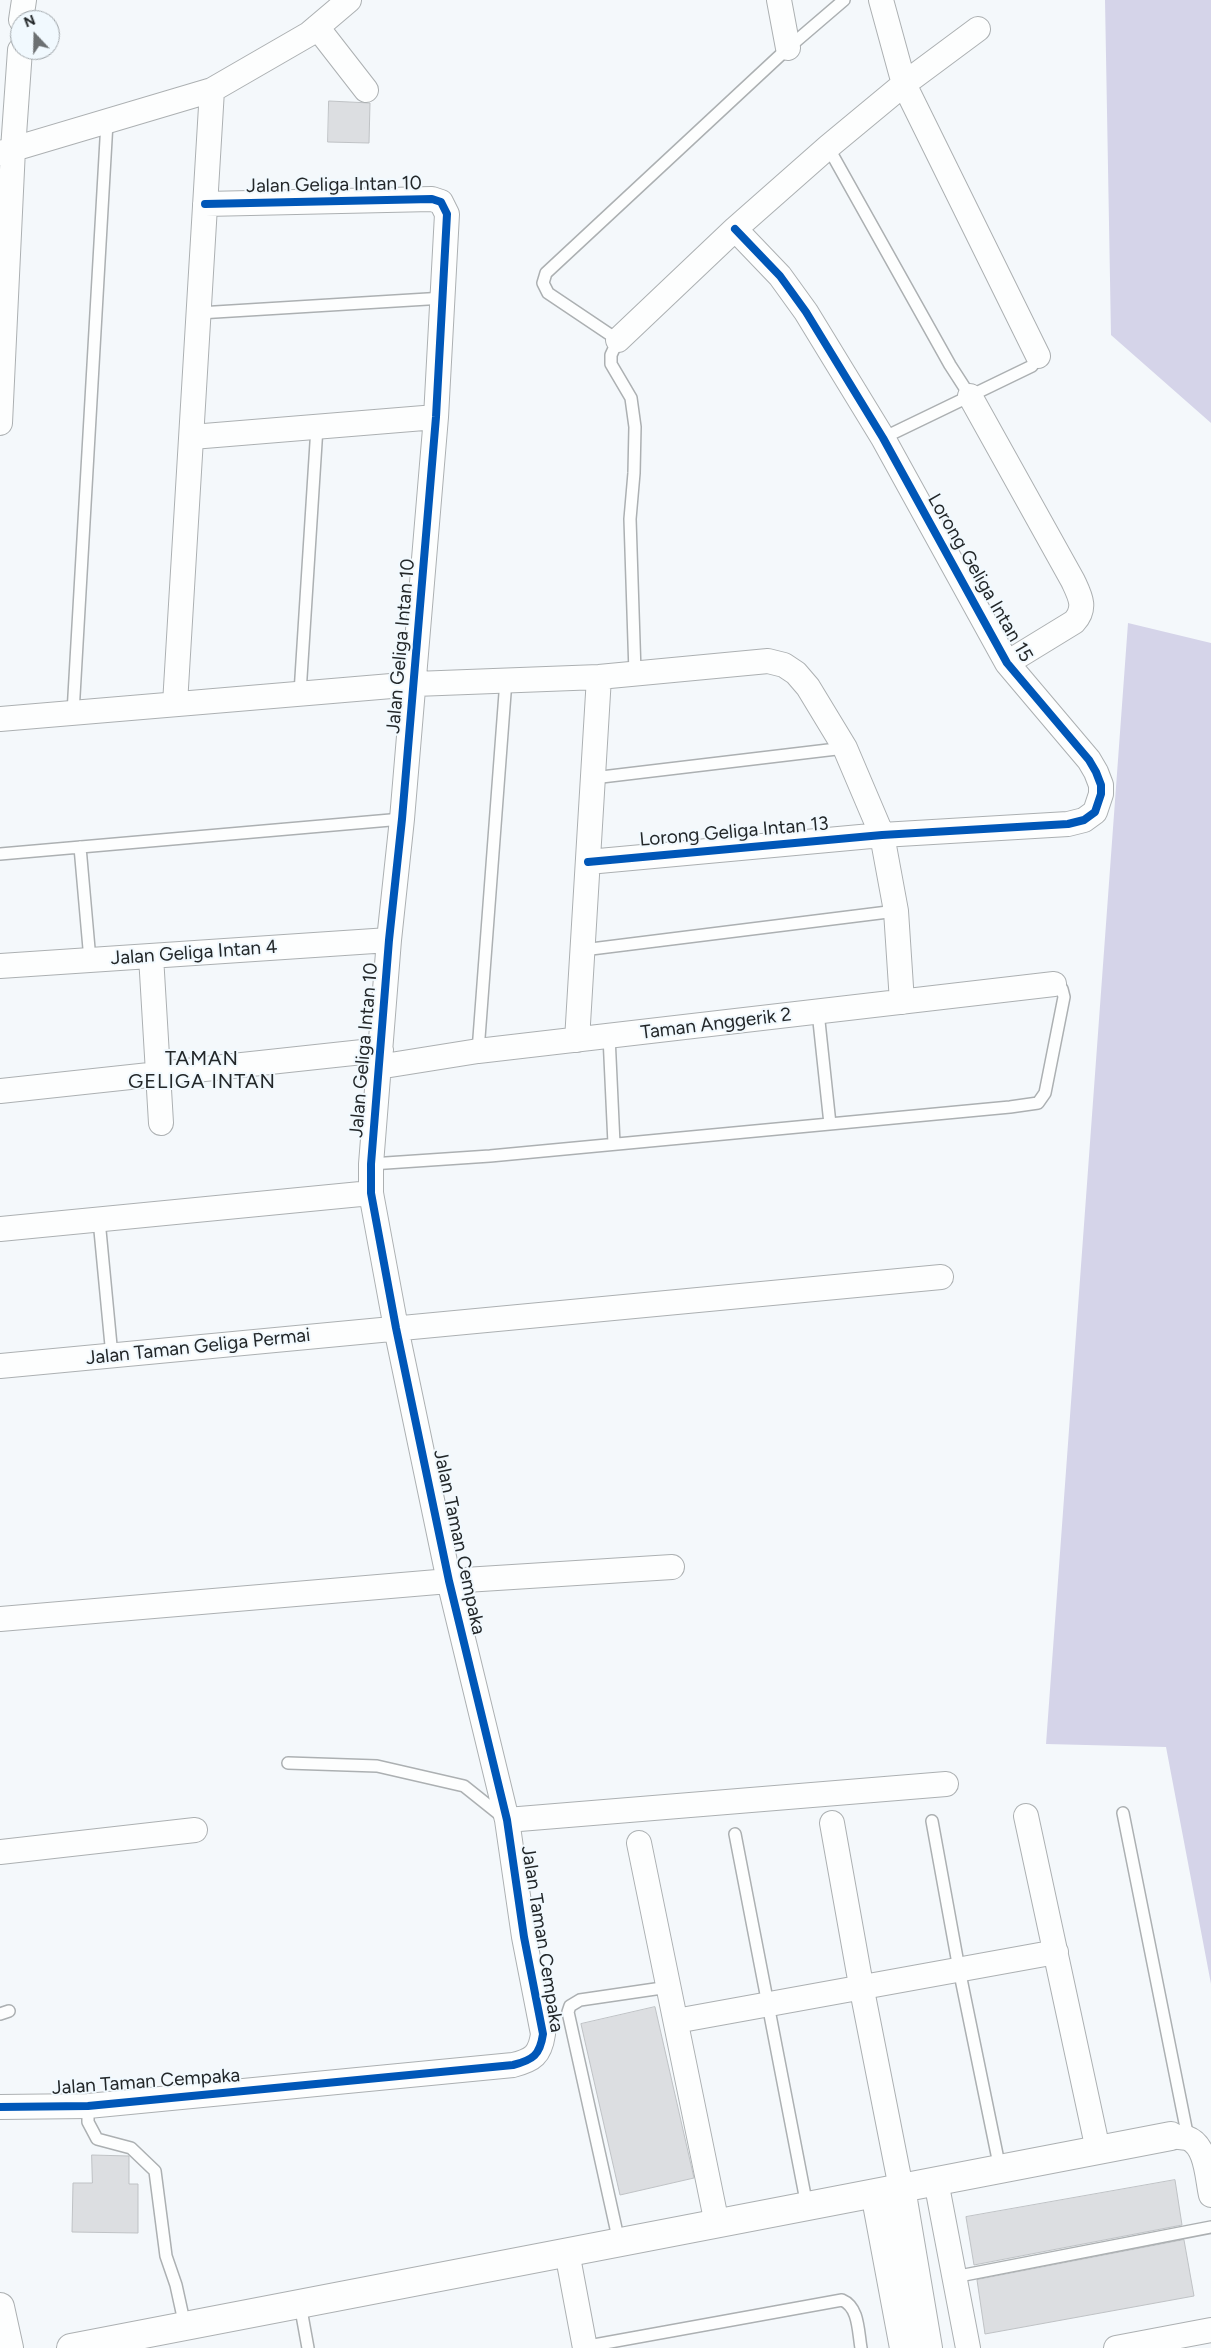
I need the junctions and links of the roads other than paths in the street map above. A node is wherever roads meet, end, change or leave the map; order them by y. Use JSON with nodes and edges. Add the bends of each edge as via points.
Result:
{"nodes":[{"id":1,"x":349,"y":0,"type":"edge"},
{"id":2,"x":779,"y":0,"type":"edge"},
{"id":3,"x":844,"y":0,"type":"edge"},
{"id":4,"x":881,"y":0,"type":"edge"},
{"id":5,"x":317,"y":28,"type":"junction"},
{"id":6,"x":978,"y":28,"type":"dead end"},
{"id":7,"x":788,"y":48,"type":"junction"},
{"id":8,"x":19,"y":60,"type":"edge"},
{"id":9,"x":904,"y":84,"type":"junction"},
{"id":10,"x":212,"y":90,"type":"junction"},
{"id":11,"x":366,"y":90,"type":"dead end"},
{"id":12,"x":107,"y":122,"type":"junction"},
{"id":13,"x":828,"y":147,"type":"junction"},
{"id":14,"x":6,"y":151,"type":"edge"},
{"id":15,"x":205,"y":204,"type":"junction"},
{"id":16,"x":735,"y":229,"type":"junction"},
{"id":17,"x":444,"y":298,"type":"junction"},
{"id":18,"x":199,"y":312,"type":"junction"},
{"id":19,"x":618,"y":340,"type":"junction"},
{"id":20,"x":1038,"y":356,"type":"joint"},
{"id":21,"x":970,"y":396,"type":"junction"},
{"id":22,"x":436,"y":417,"type":"junction"},
{"id":23,"x":0,"y":423,"type":"edge"},
{"id":24,"x":317,"y":427,"type":"junction"},
{"id":25,"x":192,"y":437,"type":"junction"},
{"id":26,"x":883,"y":438,"type":"junction"},
{"id":27,"x":1007,"y":663,"type":"junction"},
{"id":28,"x":635,"y":673,"type":"junction"},
{"id":29,"x":599,"y":677,"type":"junction"},
{"id":30,"x":506,"y":680,"type":"junction"},
{"id":31,"x":415,"y":684,"type":"junction"},
{"id":32,"x":300,"y":693,"type":"junction"},
{"id":33,"x":175,"y":704,"type":"junction"},
{"id":34,"x":73,"y":713,"type":"junction"},
{"id":35,"x":0,"y":719,"type":"edge"},
{"id":36,"x":845,"y":748,"type":"junction"},
{"id":37,"x":593,"y":778,"type":"junction"},
{"id":38,"x":402,"y":819,"type":"junction"},
{"id":39,"x":882,"y":835,"type":"junction"},
{"id":40,"x":80,"y":847,"type":"junction"},
{"id":41,"x":0,"y":854,"type":"edge"},
{"id":42,"x":588,"y":862,"type":"junction"},
{"id":43,"x":896,"y":911,"type":"junction"},
{"id":44,"x":389,"y":940,"type":"junction"},
{"id":45,"x":583,"y":950,"type":"junction"},
{"id":46,"x":151,"y":956,"type":"junction"},
{"id":47,"x":90,"y":960,"type":"junction"},
{"id":48,"x":0,"y":966,"type":"edge"},
{"id":49,"x":1054,"y":984,"type":"joint"},
{"id":50,"x":902,"y":1002,"type":"junction"},
{"id":51,"x":818,"y":1012,"type":"junction"},
{"id":52,"x":609,"y":1036,"type":"junction"},
{"id":53,"x":578,"y":1040,"type":"junction"},
{"id":54,"x":478,"y":1051,"type":"junction"},
{"id":55,"x":380,"y":1058,"type":"junction"},
{"id":56,"x":158,"y":1073,"type":"junction"},
{"id":57,"x":0,"y":1091,"type":"edge"},
{"id":58,"x":161,"y":1123,"type":"dead end"},
{"id":59,"x":830,"y":1124,"type":"junction"},
{"id":60,"x":614,"y":1144,"type":"junction"},
{"id":61,"x":371,"y":1164,"type":"junction"},
{"id":62,"x":371,"y":1193,"type":"junction"},
{"id":63,"x":99,"y":1220,"type":"junction"},
{"id":64,"x":0,"y":1229,"type":"edge"},
{"id":65,"x":941,"y":1277,"type":"dead end"},
{"id":66,"x":396,"y":1328,"type":"junction"},
{"id":67,"x":112,"y":1356,"type":"junction"},
{"id":68,"x":0,"y":1366,"type":"edge"},
{"id":69,"x":672,"y":1567,"type":"dead end"},
{"id":70,"x":449,"y":1581,"type":"junction"},
{"id":71,"x":0,"y":1619,"type":"edge"},
{"id":72,"x":288,"y":1763,"type":"dead end"},
{"id":73,"x":946,"y":1784,"type":"dead end"},
{"id":74,"x":1123,"y":1813,"type":"dead end"},
{"id":75,"x":1026,"y":1816,"type":"dead end"},
{"id":76,"x":507,"y":1820,"type":"junction"},
{"id":77,"x":932,"y":1821,"type":"dead end"},
{"id":78,"x":832,"y":1823,"type":"dead end"},
{"id":79,"x":195,"y":1830,"type":"dead end"},
{"id":80,"x":735,"y":1834,"type":"dead end"},
{"id":81,"x":639,"y":1843,"type":"dead end"},
{"id":82,"x":0,"y":1852,"type":"edge"},
{"id":83,"x":1056,"y":1952,"type":"junction"},
{"id":84,"x":959,"y":1969,"type":"junction"},
{"id":85,"x":861,"y":1985,"type":"junction"},
{"id":86,"x":669,"y":1987,"type":"junction"},
{"id":87,"x":768,"y":2004,"type":"junction"},
{"id":88,"x":676,"y":2020,"type":"junction"},
{"id":89,"x":88,"y":2106,"type":"junction"},
{"id":90,"x":0,"y":2107,"type":"edge"},
{"id":91,"x":1179,"y":2137,"type":"junction"},
{"id":92,"x":1098,"y":2150,"type":"junction"},
{"id":93,"x":1000,"y":2169,"type":"junction"},
{"id":94,"x":936,"y":2181,"type":"junction"},
{"id":95,"x":888,"y":2191,"type":"junction"},
{"id":96,"x":1211,"y":2195,"type":"edge"},
{"id":97,"x":807,"y":2206,"type":"junction"},
{"id":98,"x":717,"y":2224,"type":"junction"},
{"id":99,"x":1211,"y":2227,"type":"edge"},
{"id":100,"x":620,"y":2242,"type":"junction"},
{"id":101,"x":567,"y":2252,"type":"junction"},
{"id":102,"x":954,"y":2277,"type":"junction"},
{"id":103,"x":300,"y":2304,"type":"junction"},
{"id":104,"x":0,"y":2307,"type":"edge"},
{"id":105,"x":185,"y":2326,"type":"junction"},
{"id":106,"x":1211,"y":2330,"type":"edge"},
{"id":107,"x":9,"y":2348,"type":"edge"},
{"id":108,"x":71,"y":2348,"type":"edge"},
{"id":109,"x":308,"y":2348,"type":"edge"},
{"id":110,"x":583,"y":2348,"type":"edge"},
{"id":111,"x":861,"y":2348,"type":"edge"},
{"id":112,"x":904,"y":2348,"type":"edge"},
{"id":113,"x":928,"y":2348,"type":"edge"},
{"id":114,"x":968,"y":2348,"type":"edge"},
{"id":115,"x":1116,"y":2348,"type":"edge"}],
"edges":[{"from":1,"to":5,"type":"street"},
{"from":2,"to":7,"type":"street"},
{"from":3,"to":7,"type":"lane"},
{"from":4,"to":9,"type":"street"},
{"from":5,"to":10,"type":"street"},
{"from":5,"to":11,"type":"street"},
{"from":6,"to":9,"type":"street"},
{"from":7,"to":19,"type":"lane","via":[[546,273],[543,283],[548,293]]},
{"from":8,"to":14,"type":"street"},
{"from":9,"to":13,"type":"street"},
{"from":9,"to":20,"type":"street"},
{"from":10,"to":12,"type":"street"},
{"from":10,"to":15,"type":"street"},
{"from":12,"to":14,"type":"street"},
{"from":12,"to":34,"type":"lane"},
{"from":13,"to":16,"type":"street"},
{"from":13,"to":21,"type":"lane"},
{"from":14,"to":23,"type":"street"},
{"from":15,"to":17,"type":"street","name":"Jalan Geliga Intan 10","via":[[432,199],[440,202],[448,214]]},
{"from":15,"to":18,"type":"street"},
{"from":16,"to":19,"type":"street"},
{"from":16,"to":26,"type":"street","name":"Lorong Geliga Intan 15","via":[[780,276],[806,312]]},
{"from":17,"to":18,"type":"lane"},
{"from":17,"to":22,"type":"street","name":"Jalan Geliga Intan 10"},
{"from":18,"to":25,"type":"street"},
{"from":19,"to":28,"type":"lane","via":[[611,355],[611,364],[631,398],[635,427],[630,519]]},
{"from":20,"to":21,"type":"lane","via":[[1032,366]]},
{"from":21,"to":26,"type":"lane"},
{"from":21,"to":27,"type":"street","via":[[1073,580],[1083,606],[1074,622]]},
{"from":22,"to":24,"type":"street"},
{"from":22,"to":31,"type":"street","name":"Jalan Geliga Intan 10"},
{"from":24,"to":25,"type":"street"},
{"from":24,"to":32,"type":"lane"},
{"from":25,"to":33,"type":"street"},
{"from":26,"to":27,"type":"street","name":"Lorong Geliga Intan 15"},
{"from":27,"to":39,"type":"street","name":"Lorong Geliga Intan 15","via":[[1089,760],[1101,785],[1095,812],[1084,820],[1068,824]]},
{"from":28,"to":29,"type":"street"},
{"from":28,"to":36,"type":"street","via":[[768,661],[784,665],[808,687]]},
{"from":29,"to":30,"type":"street"},
{"from":29,"to":37,"type":"street"},
{"from":30,"to":31,"type":"street"},
{"from":30,"to":54,"type":"lane"},
{"from":31,"to":32,"type":"street"},
{"from":31,"to":38,"type":"street","name":"Jalan Geliga Intan 10"},
{"from":32,"to":33,"type":"street"},
{"from":33,"to":34,"type":"street"},
{"from":34,"to":35,"type":"street"},
{"from":36,"to":37,"type":"lane"},
{"from":36,"to":39,"type":"street"},
{"from":37,"to":42,"type":"street"},
{"from":38,"to":40,"type":"lane"},
{"from":38,"to":44,"type":"street","name":"Jalan Geliga Intan 10"},
{"from":39,"to":42,"type":"street","name":"Lorong Geliga Intan 13"},
{"from":39,"to":43,"type":"street"},
{"from":40,"to":41,"type":"lane"},
{"from":40,"to":47,"type":"lane"},
{"from":42,"to":45,"type":"street"},
{"from":43,"to":45,"type":"lane"},
{"from":43,"to":50,"type":"street"},
{"from":44,"to":46,"type":"street","name":"Jalan Geliga Intan 4"},
{"from":44,"to":55,"type":"street","name":"Jalan Geliga Intan 10"},
{"from":45,"to":53,"type":"street"},
{"from":46,"to":47,"type":"street","name":"Jalan Geliga Intan 4"},
{"from":46,"to":56,"type":"street"},
{"from":47,"to":48,"type":"street","name":"Jalan Geliga Intan 4"},
{"from":49,"to":50,"type":"street","name":"Taman Anggerik 2"},
{"from":49,"to":59,"type":"lane","via":[[1062,989],[1064,997],[1045,1093],[1038,1102]]},
{"from":50,"to":51,"type":"street","name":"Taman Anggerik 2"},
{"from":51,"to":52,"type":"street","name":"Taman Anggerik 2"},
{"from":51,"to":59,"type":"lane"},
{"from":52,"to":53,"type":"street","name":"Taman Anggerik 2"},
{"from":52,"to":60,"type":"lane"},
{"from":53,"to":54,"type":"street","name":"Taman Anggerik 2"},
{"from":54,"to":55,"type":"street","name":"Taman Anggerik 2"},
{"from":55,"to":56,"type":"street","name":"Taman Anggerik 2"},
{"from":55,"to":61,"type":"street","name":"Jalan Geliga Intan 10"},
{"from":56,"to":57,"type":"street","name":"Taman Anggerik 2"},
{"from":56,"to":58,"type":"street"},
{"from":59,"to":60,"type":"lane"},
{"from":60,"to":61,"type":"lane"},
{"from":61,"to":62,"type":"street","name":"Jalan Geliga Intan 10"},
{"from":62,"to":63,"type":"street"},
{"from":62,"to":66,"type":"street","name":"Jalan Geliga Intan 10"},
{"from":63,"to":64,"type":"street"},
{"from":63,"to":67,"type":"lane"},
{"from":65,"to":66,"type":"street","name":"Jalan Taman Geliga Permai"},
{"from":66,"to":67,"type":"street","name":"Jalan Taman Geliga Permai"},
{"from":66,"to":70,"type":"street","name":"Jalan Taman Cempaka"},
{"from":67,"to":68,"type":"street","name":"Jalan Taman Geliga Permai"},
{"from":69,"to":70,"type":"street"},
{"from":70,"to":71,"type":"street"},
{"from":70,"to":76,"type":"street","name":"Jalan Taman Cempaka"},
{"from":72,"to":76,"type":"lane","via":[[377,1766],[464,1786]]},
{"from":73,"to":76,"type":"street"},
{"from":74,"to":91,"type":"lane"},
{"from":75,"to":83,"type":"street"},
{"from":76,"to":89,"type":"street","name":"Jalan Taman Cempaka","via":[[524,1937],[543,2034],[542,2046],[528,2061]]},
{"from":77,"to":84,"type":"lane"},
{"from":78,"to":85,"type":"street"},
{"from":79,"to":82,"type":"street"},
{"from":80,"to":87,"type":"lane"},
{"from":81,"to":86,"type":"street"},
{"from":83,"to":84,"type":"street"},
{"from":83,"to":92,"type":"street"},
{"from":84,"to":85,"type":"street"},
{"from":84,"to":93,"type":"lane"},
{"from":85,"to":87,"type":"street"},
{"from":85,"to":95,"type":"street"},
{"from":86,"to":88,"type":"street"},
{"from":86,"to":100,"type":"lane","via":[[580,2000],[570,2006],[568,2012]]},
{"from":87,"to":88,"type":"street"},
{"from":87,"to":97,"type":"lane"},
{"from":88,"to":98,"type":"street"},
{"from":89,"to":90,"type":"street","name":"Jalan Taman Cempaka"},
{"from":89,"to":105,"type":"lane","via":[[88,2122],[97,2139],[131,2148],[155,2171],[166,2256]]},
{"from":91,"to":92,"type":"street"},
{"from":91,"to":96,"type":"street","via":[[1198,2148],[1204,2159]]},
{"from":92,"to":93,"type":"street"},
{"from":93,"to":94,"type":"street"},
{"from":94,"to":95,"type":"street"},
{"from":94,"to":102,"type":"street"},
{"from":95,"to":97,"type":"street"},
{"from":95,"to":112,"type":"street"},
{"from":95,"to":113,"type":"street"},
{"from":97,"to":98,"type":"street"},
{"from":98,"to":100,"type":"street"},
{"from":99,"to":102,"type":"lane"},
{"from":100,"to":101,"type":"street"},
{"from":101,"to":103,"type":"street"},
{"from":101,"to":110,"type":"street"},
{"from":102,"to":114,"type":"street"},
{"from":103,"to":105,"type":"street"},
{"from":103,"to":109,"type":"lane"},
{"from":104,"to":107,"type":"street"},
{"from":105,"to":108,"type":"street"},
{"from":106,"to":115,"type":"street"},
{"from":110,"to":111,"type":"lane","via":[[842,2300],[850,2303],[854,2311]]}]}
